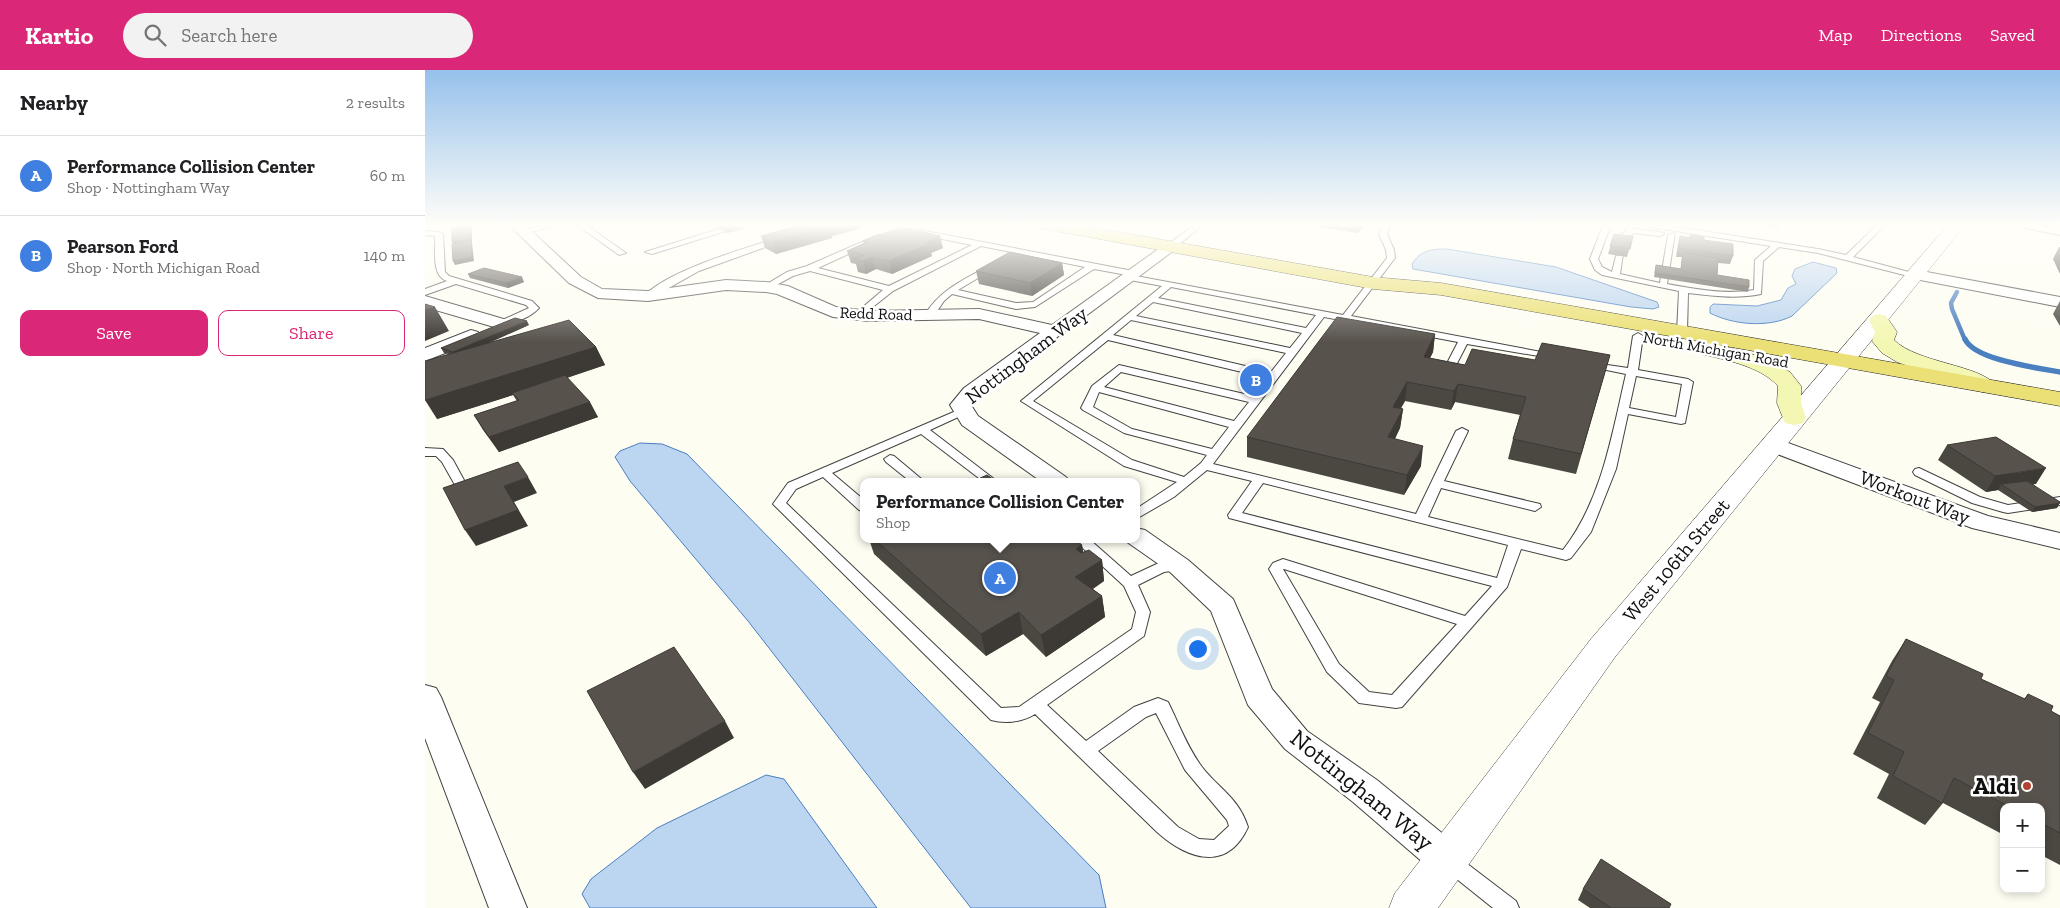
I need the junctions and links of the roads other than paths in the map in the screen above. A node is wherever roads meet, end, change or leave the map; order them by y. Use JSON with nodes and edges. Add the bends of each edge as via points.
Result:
{"nodes":[{"id":1,"x":441,"y":264,"type":"edge"},
{"id":2,"x":559,"y":264,"type":"edge"},
{"id":3,"x":710,"y":264,"type":"edge"},
{"id":4,"x":819,"y":264,"type":"edge"},
{"id":5,"x":940,"y":264,"type":"edge"},
{"id":6,"x":996,"y":264,"type":"edge"},
{"id":7,"x":1083,"y":264,"type":"edge"},
{"id":8,"x":1146,"y":264,"type":"edge"},
{"id":9,"x":1263,"y":264,"type":"edge"},
{"id":10,"x":1387,"y":264,"type":"edge"},
{"id":11,"x":1596,"y":264,"type":"edge"},
{"id":12,"x":1618,"y":264,"type":"edge"},
{"id":13,"x":1667,"y":264,"type":"edge"},
{"id":14,"x":1759,"y":264,"type":"edge"},
{"id":15,"x":1872,"y":264,"type":"edge"},
{"id":16,"x":1925,"y":264,"type":"edge"},
{"id":17,"x":1092,"y":266,"type":"junction"},
{"id":18,"x":810,"y":268,"type":"junction"},
{"id":19,"x":1131,"y":275,"type":"junction"},
{"id":20,"x":1916,"y":275,"type":"junction"},
{"id":21,"x":1615,"y":276,"type":"junction"},
{"id":22,"x":456,"y":281,"type":"junction"},
{"id":23,"x":1373,"y":283,"type":"junction"},
{"id":24,"x":1170,"y":284,"type":"junction"},
{"id":25,"x":1663,"y":286,"type":"junction"},
{"id":26,"x":766,"y":287,"type":"junction"},
{"id":27,"x":890,"y":289,"type":"junction"},
{"id":28,"x":1684,"y":289,"type":"junction"},
{"id":29,"x":951,"y":291,"type":"junction"},
{"id":30,"x":425,"y":292,"type":"edge"},
{"id":31,"x":995,"y":293,"type":"dead end"},
{"id":32,"x":648,"y":296,"type":"junction"},
{"id":33,"x":974,"y":296,"type":"junction"},
{"id":34,"x":1019,"y":298,"type":"dead end"},
{"id":35,"x":1151,"y":299,"type":"junction"},
{"id":36,"x":425,"y":301,"type":"edge"},
{"id":37,"x":2060,"y":302,"type":"edge"},
{"id":38,"x":1025,"y":306,"type":"junction"},
{"id":39,"x":1323,"y":312,"type":"junction"},
{"id":40,"x":859,"y":315,"type":"junction"},
{"id":41,"x":930,"y":315,"type":"junction"},
{"id":42,"x":1129,"y":317,"type":"junction"},
{"id":43,"x":1346,"y":317,"type":"junction"},
{"id":44,"x":1879,"y":320,"type":"junction"},
{"id":45,"x":501,"y":324,"type":"junction"},
{"id":46,"x":1055,"y":330,"type":"junction"},
{"id":47,"x":1307,"y":331,"type":"junction"},
{"id":48,"x":1682,"y":332,"type":"junction"},
{"id":49,"x":1105,"y":336,"type":"junction"},
{"id":50,"x":1638,"y":336,"type":"junction"},
{"id":51,"x":1464,"y":341,"type":"junction"},
{"id":52,"x":1706,"y":348,"type":"junction"},
{"id":53,"x":1291,"y":351,"type":"junction"},
{"id":54,"x":425,"y":355,"type":"edge"},
{"id":55,"x":1559,"y":358,"type":"edge"},
{"id":56,"x":1577,"y":362,"type":"edge"},
{"id":57,"x":1840,"y":366,"type":"junction"},
{"id":58,"x":1632,"y":372,"type":"junction"},
{"id":59,"x":1447,"y":373,"type":"edge"},
{"id":60,"x":1273,"y":376,"type":"junction"},
{"id":61,"x":1983,"y":385,"type":"junction"},
{"id":62,"x":1096,"y":388,"type":"junction"},
{"id":63,"x":2060,"y":399,"type":"edge"},
{"id":64,"x":1255,"y":400,"type":"junction"},
{"id":65,"x":1623,"y":410,"type":"junction"},
{"id":66,"x":2060,"y":410,"type":"edge"},
{"id":67,"x":963,"y":411,"type":"junction"},
{"id":68,"x":1236,"y":425,"type":"junction"},
{"id":69,"x":921,"y":429,"type":"junction"},
{"id":70,"x":1462,"y":431,"type":"dead end"},
{"id":71,"x":1783,"y":431,"type":"junction"},
{"id":72,"x":425,"y":452,"type":"edge"},
{"id":73,"x":1215,"y":454,"type":"junction"},
{"id":74,"x":890,"y":459,"type":"dead end"},
{"id":75,"x":1205,"y":466,"type":"junction"},
{"id":76,"x":824,"y":472,"type":"junction"},
{"id":77,"x":1919,"y":472,"type":"dead end"},
{"id":78,"x":914,"y":478,"type":"edge"},
{"id":79,"x":987,"y":478,"type":"edge"},
{"id":80,"x":1053,"y":478,"type":"edge"},
{"id":81,"x":1260,"y":479,"type":"junction"},
{"id":82,"x":1185,"y":481,"type":"junction"},
{"id":83,"x":459,"y":482,"type":"edge"},
{"id":84,"x":1437,"y":483,"type":"junction"},
{"id":85,"x":2060,"y":501,"type":"edge"},
{"id":86,"x":860,"y":504,"type":"edge"},
{"id":87,"x":1535,"y":507,"type":"dead end"},
{"id":88,"x":1140,"y":512,"type":"edge"},
{"id":89,"x":1420,"y":519,"type":"junction"},
{"id":90,"x":1140,"y":539,"type":"edge"},
{"id":91,"x":2060,"y":541,"type":"edge"},
{"id":92,"x":1085,"y":543,"type":"edge"},
{"id":93,"x":1516,"y":543,"type":"junction"},
{"id":94,"x":1179,"y":566,"type":"junction"},
{"id":95,"x":1130,"y":583,"type":"junction"},
{"id":96,"x":1502,"y":584,"type":"junction"},
{"id":97,"x":1469,"y":622,"type":"junction"},
{"id":98,"x":425,"y":697,"type":"edge"},
{"id":99,"x":1035,"y":704,"type":"junction"},
{"id":100,"x":1085,"y":751,"type":"junction"},
{"id":101,"x":1446,"y":859,"type":"junction"},
{"id":102,"x":508,"y":908,"type":"edge"},
{"id":103,"x":1411,"y":908,"type":"edge"},
{"id":104,"x":1509,"y":908,"type":"edge"}],
"edges":[{"from":1,"to":22,"type":"lane","via":[[441,273]]},
{"from":2,"to":32,"type":"street","name":"Redd Road","via":[[583,286],[598,293]]},
{"from":3,"to":32,"type":"lane","via":[[678,277]]},
{"from":4,"to":18,"type":"lane"},
{"from":5,"to":27,"type":"lane"},
{"from":6,"to":29,"type":"lane"},
{"from":7,"to":17,"type":"lane"},
{"from":8,"to":19,"type":"street","name":"Nottingham Way"},
{"from":9,"to":23,"type":"main road","name":"North Michigan Road"},
{"from":10,"to":23,"type":"lane"},
{"from":11,"to":21,"type":"lane","via":[[1605,273]]},
{"from":12,"to":21,"type":"lane"},
{"from":13,"to":25,"type":"lane"},
{"from":14,"to":28,"type":"lane","via":[[1758,292],[1749,295]]},
{"from":15,"to":20,"type":"lane"},
{"from":16,"to":20,"type":"street","name":"West 106th Street"},
{"from":17,"to":19,"type":"lane"},
{"from":17,"to":38,"type":"lane","via":[[1035,304]]},
{"from":18,"to":26,"type":"lane"},
{"from":18,"to":27,"type":"lane"},
{"from":19,"to":24,"type":"lane"},
{"from":19,"to":46,"type":"street","name":"Nottingham Way"},
{"from":20,"to":37,"type":"street"},
{"from":20,"to":44,"type":"street","name":"West 106th Street"},
{"from":21,"to":25,"type":"lane"},
{"from":22,"to":30,"type":"lane"},
{"from":22,"to":45,"type":"lane","via":[[529,303],[534,308]]},
{"from":23,"to":43,"type":"lane"},
{"from":23,"to":48,"type":"main road","name":"North Michigan Road","via":[[1441,289]]},
{"from":23,"to":50,"type":"main road","name":"North Michigan Road","via":[[1408,295]]},
{"from":24,"to":35,"type":"lane"},
{"from":24,"to":39,"type":"lane"},
{"from":25,"to":28,"type":"lane"},
{"from":26,"to":32,"type":"street","name":"Redd Road","via":[[726,285]]},
{"from":26,"to":40,"type":"street","name":"Redd Road","via":[[833,312]]},
{"from":27,"to":40,"type":"lane"},
{"from":28,"to":48,"type":"lane"},
{"from":29,"to":33,"type":"lane"},
{"from":29,"to":41,"type":"lane","via":[[935,303]]},
{"from":31,"to":33,"type":"lane"},
{"from":33,"to":38,"type":"lane"},
{"from":34,"to":38,"type":"lane"},
{"from":35,"to":42,"type":"lane"},
{"from":35,"to":47,"type":"lane"},
{"from":36,"to":45,"type":"street"},
{"from":39,"to":43,"type":"lane"},
{"from":39,"to":47,"type":"lane"},
{"from":40,"to":41,"type":"street","name":"Redd Road"},
{"from":41,"to":46,"type":"street","name":"Redd Road","via":[[979,314]]},
{"from":42,"to":49,"type":"lane"},
{"from":42,"to":53,"type":"lane"},
{"from":43,"to":51,"type":"lane"},
{"from":44,"to":57,"type":"street","name":"West 106th Street"},
{"from":44,"to":61,"type":"main road","via":[[1886,332],[1883,341],[1897,354]]},
{"from":45,"to":54,"type":"street"},
{"from":46,"to":67,"type":"street","name":"Nottingham Way","via":[[971,392],[960,406]]},
{"from":47,"to":53,"type":"lane"},
{"from":48,"to":57,"type":"main road","name":"North Michigan Road"},
{"from":49,"to":60,"type":"lane"},
{"from":49,"to":82,"type":"lane","via":[[1026,401],[1128,463]]},
{"from":50,"to":52,"type":"main road","name":"North Michigan Road"},
{"from":50,"to":58,"type":"lane"},
{"from":51,"to":55,"type":"lane","via":[[1512,353]]},
{"from":51,"to":59,"type":"lane"},
{"from":52,"to":57,"type":"main road","name":"North Michigan Road"},
{"from":52,"to":71,"type":"main road","via":[[1764,367],[1789,384],[1791,394]]},
{"from":53,"to":60,"type":"lane"},
{"from":56,"to":58,"type":"lane"},
{"from":57,"to":61,"type":"main road","name":"North Michigan Road"},
{"from":57,"to":66,"type":"main road","name":"North Michigan Road"},
{"from":57,"to":71,"type":"street","name":"West 106th Street"},
{"from":58,"to":65,"type":"lane"},
{"from":58,"to":65,"type":"lane","via":[[1688,382],[1681,421]]},
{"from":60,"to":64,"type":"lane"},
{"from":61,"to":63,"type":"main road","name":"North Michigan Road"},
{"from":62,"to":64,"type":"lane","via":[[1119,368]]},
{"from":62,"to":68,"type":"lane"},
{"from":62,"to":73,"type":"lane","via":[[1087,408],[1128,431]]},
{"from":64,"to":68,"type":"lane"},
{"from":65,"to":93,"type":"lane","via":[[1610,469],[1584,532],[1566,555]]},
{"from":67,"to":69,"type":"lane"},
{"from":67,"to":80,"type":"street","name":"Nottingham Way","via":[[970,420]]},
{"from":68,"to":73,"type":"lane"},
{"from":69,"to":76,"type":"lane"},
{"from":69,"to":79,"type":"lane"},
{"from":70,"to":84,"type":"lane"},
{"from":71,"to":91,"type":"street","name":"Workout Way","via":[[1981,522]]},
{"from":71,"to":101,"type":"street","name":"West 106th Street","via":[[1603,648]]},
{"from":72,"to":83,"type":"lane","via":[[439,452]]},
{"from":73,"to":75,"type":"lane"},
{"from":74,"to":78,"type":"lane"},
{"from":75,"to":81,"type":"lane"},
{"from":75,"to":82,"type":"lane"},
{"from":76,"to":86,"type":"lane"},
{"from":76,"to":99,"type":"lane","via":[[792,486],[779,504],[997,715],[1022,714]]},
{"from":77,"to":85,"type":"lane","via":[[1976,500],[2008,509]]},
{"from":81,"to":89,"type":"lane"},
{"from":81,"to":96,"type":"lane","via":[[1234,515]]},
{"from":82,"to":88,"type":"lane"},
{"from":84,"to":87,"type":"lane"},
{"from":84,"to":89,"type":"lane"},
{"from":89,"to":93,"type":"lane"},
{"from":90,"to":94,"type":"street","name":"Nottingham Way"},
{"from":92,"to":95,"type":"lane"},
{"from":93,"to":96,"type":"lane"},
{"from":94,"to":95,"type":"lane","via":[[1161,567]]},
{"from":94,"to":101,"type":"street","name":"Nottingham Way","via":[[1223,606],[1259,696],[1296,740],[1365,791]]},
{"from":95,"to":99,"type":"lane","via":[[1143,612],[1139,632]]},
{"from":96,"to":97,"type":"lane"},
{"from":97,"to":97,"type":"lane","via":[[1396,702],[1365,698],[1333,668],[1276,569],[1283,564]]},
{"from":98,"to":102,"type":"street"},
{"from":99,"to":100,"type":"lane"},
{"from":100,"to":100,"type":"lane","via":[[1185,841],[1199,848],[1218,848],[1231,839],[1239,827],[1235,812],[1204,781],[1175,740],[1162,707],[1158,705],[1140,712]]},
{"from":101,"to":103,"type":"street","name":"West 106th Street"},
{"from":101,"to":104,"type":"lane"}]}
